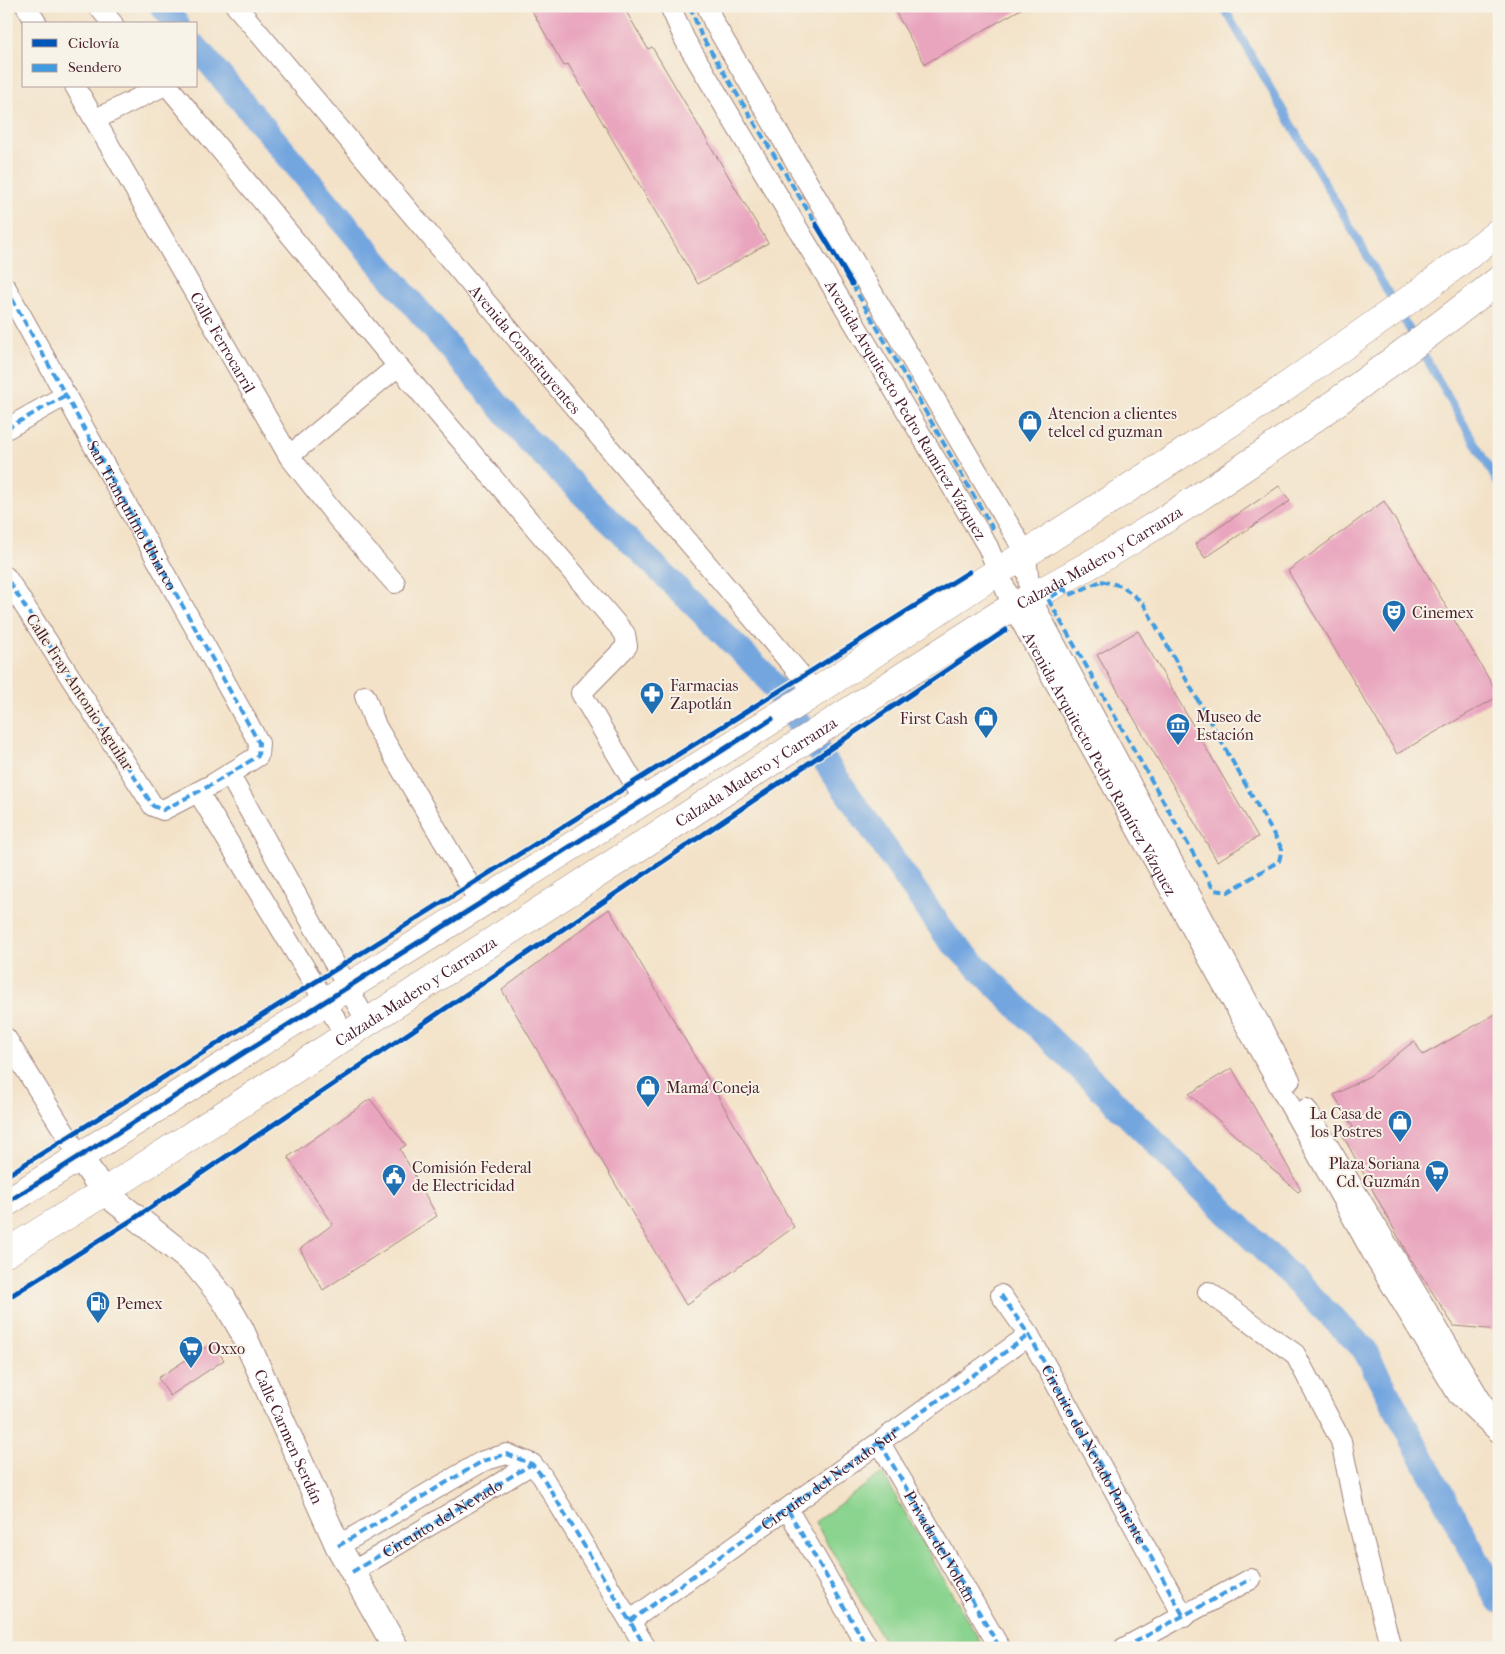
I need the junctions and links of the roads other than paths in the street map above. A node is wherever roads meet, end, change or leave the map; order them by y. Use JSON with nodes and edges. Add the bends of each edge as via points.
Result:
{"nodes":[{"id":1,"x":26,"y":6,"type":"edge"},
{"id":2,"x":98,"y":6,"type":"edge"},
{"id":3,"x":236,"y":6,"type":"edge"},
{"id":4,"x":670,"y":6,"type":"edge"},
{"id":5,"x":707,"y":6,"type":"edge"},
{"id":6,"x":36,"y":22,"type":"edge"},
{"id":7,"x":111,"y":22,"type":"edge"},
{"id":8,"x":77,"y":88,"type":"edge"},
{"id":9,"x":159,"y":88,"type":"edge"},
{"id":10,"x":170,"y":88,"type":"edge"},
{"id":11,"x":96,"y":119,"type":"junction"},
{"id":12,"x":1499,"y":232,"type":"edge"},
{"id":13,"x":846,"y":248,"type":"junction"},
{"id":14,"x":818,"y":264,"type":"junction"},
{"id":15,"x":1499,"y":280,"type":"edge"},
{"id":16,"x":6,"y":288,"type":"edge"},
{"id":17,"x":398,"y":366,"type":"junction"},
{"id":18,"x":66,"y":395,"type":"junction"},
{"id":19,"x":6,"y":429,"type":"edge"},
{"id":20,"x":290,"y":456,"type":"junction"},
{"id":21,"x":1026,"y":554,"type":"junction"},
{"id":22,"x":998,"y":572,"type":"junction"},
{"id":23,"x":6,"y":577,"type":"edge"},
{"id":24,"x":395,"y":583,"type":"dead end"},
{"id":25,"x":1022,"y":602,"type":"junction"},
{"id":26,"x":365,"y":696,"type":"dead end"},
{"id":27,"x":810,"y":696,"type":"junction"},
{"id":28,"x":714,"y":757,"type":"junction"},
{"id":29,"x":229,"y":774,"type":"junction"},
{"id":30,"x":734,"y":786,"type":"junction"},
{"id":31,"x":198,"y":792,"type":"junction"},
{"id":32,"x":644,"y":800,"type":"junction"},
{"id":33,"x":531,"y":871,"type":"junction"},
{"id":34,"x":480,"y":903,"type":"junction"},
{"id":35,"x":551,"y":904,"type":"junction"},
{"id":36,"x":337,"y":994,"type":"junction"},
{"id":37,"x":357,"y":1029,"type":"junction"},
{"id":38,"x":6,"y":1038,"type":"edge"},
{"id":39,"x":80,"y":1157,"type":"junction"},
{"id":40,"x":104,"y":1192,"type":"junction"},
{"id":41,"x":6,"y":1202,"type":"edge"},
{"id":42,"x":6,"y":1253,"type":"edge"},
{"id":43,"x":1208,"y":1292,"type":"dead end"},
{"id":44,"x":1001,"y":1295,"type":"dead end"},
{"id":45,"x":1029,"y":1335,"type":"junction"},
{"id":46,"x":1499,"y":1429,"type":"edge"},
{"id":47,"x":1499,"y":1433,"type":"edge"},
{"id":48,"x":880,"y":1443,"type":"junction"},
{"id":49,"x":532,"y":1464,"type":"junction"},
{"id":50,"x":788,"y":1510,"type":"junction"},
{"id":51,"x":338,"y":1546,"type":"junction"},
{"id":52,"x":352,"y":1572,"type":"junction"},
{"id":53,"x":1251,"y":1580,"type":"dead end"},
{"id":54,"x":1184,"y":1617,"type":"junction"},
{"id":55,"x":630,"y":1622,"type":"junction"},
{"id":56,"x":396,"y":1648,"type":"edge"},
{"id":57,"x":646,"y":1648,"type":"edge"},
{"id":58,"x":868,"y":1648,"type":"edge"},
{"id":59,"x":1000,"y":1648,"type":"edge"},
{"id":60,"x":1124,"y":1648,"type":"edge"},
{"id":61,"x":1391,"y":1648,"type":"edge"}],
"edges":[{"from":1,"to":6,"type":"street"},
{"from":2,"to":7,"type":"street"},
{"from":3,"to":27,"type":"street","name":"Avenida Constituyentes"},
{"from":4,"to":14,"type":"street","name":"Avenida Arquitecto Pedro Ramírez Vázquez","via":[[685,40]]},
{"from":5,"to":13,"type":"street","name":"Avenida Arquitecto Pedro Ramírez Vázquez"},
{"from":8,"to":11,"type":"street","name":"Calle Ferrocarril"},
{"from":9,"to":11,"type":"street"},
{"from":10,"to":17,"type":"street"},
{"from":11,"to":20,"type":"street","name":"Calle Ferrocarril"},
{"from":12,"to":21,"type":"main road","name":"Calzada Madero y Carranza","via":[[1280,391]]},
{"from":13,"to":14,"type":"street"},
{"from":13,"to":21,"type":"street","name":"Avenida Arquitecto Pedro Ramírez Vázquez"},
{"from":14,"to":22,"type":"street","name":"Avenida Arquitecto Pedro Ramírez Vázquez","via":[[988,547]]},
{"from":15,"to":25,"type":"main road","name":"Calzada Madero y Carranza","via":[[1260,457],[1147,530]]},
{"from":16,"to":18,"type":"street","name":"San Tranquilino Ubiarco"},
{"from":17,"to":20,"type":"street"},
{"from":17,"to":32,"type":"street","via":[[625,634],[627,646],[581,693]]},
{"from":18,"to":19,"type":"street"},
{"from":18,"to":29,"type":"street","name":"San Tranquilino Ubiarco","via":[[259,742],[258,756]]},
{"from":20,"to":24,"type":"street","name":"Calle Ferrocarril","via":[[339,520]]},
{"from":21,"to":22,"type":"main road","name":"Calzada Madero y Carranza"},
{"from":21,"to":25,"type":"street","name":"Avenida Arquitecto Pedro Ramírez Vázquez"},
{"from":22,"to":25,"type":"street","name":"Avenida Arquitecto Pedro Ramírez Vázquez"},
{"from":22,"to":27,"type":"main road","name":"Calzada Madero y Carranza"},
{"from":23,"to":31,"type":"street","name":"Calle Fray Antonio Aguilar","via":[[153,806],[163,810]]},
{"from":25,"to":30,"type":"main road","name":"Calzada Madero y Carranza"},
{"from":25,"to":46,"type":"street","name":"Avenida Arquitecto Pedro Ramírez Vázquez","via":[[1301,1100]]},
{"from":25,"to":47,"type":"street","name":"Avenida Arquitecto Pedro Ramírez Vázquez","via":[[1376,1260],[1458,1395]]},
{"from":26,"to":34,"type":"street","via":[[376,726]]},
{"from":27,"to":28,"type":"main road","name":"Calzada Madero y Carranza"},
{"from":28,"to":30,"type":"main road"},
{"from":28,"to":32,"type":"main road","name":"Calzada Madero y Carranza"},
{"from":29,"to":31,"type":"street"},
{"from":29,"to":36,"type":"street"},
{"from":30,"to":35,"type":"main road","name":"Calzada Madero y Carranza"},
{"from":31,"to":36,"type":"street"},
{"from":32,"to":33,"type":"main road","name":"Calzada Madero y Carranza"},
{"from":33,"to":34,"type":"main road","name":"Calzada Madero y Carranza"},
{"from":33,"to":35,"type":"main road"},
{"from":34,"to":36,"type":"main road","name":"Calzada Madero y Carranza"},
{"from":35,"to":37,"type":"main road","name":"Calzada Madero y Carranza"},
{"from":36,"to":37,"type":"street"},
{"from":36,"to":39,"type":"main road","name":"Calzada Madero y Carranza"},
{"from":37,"to":40,"type":"main road","name":"Calzada Madero y Carranza"},
{"from":38,"to":39,"type":"street"},
{"from":39,"to":40,"type":"street","name":"Calle Carmen Serdán"},
{"from":39,"to":41,"type":"main road","name":"Calzada Madero y Carranza"},
{"from":40,"to":42,"type":"main road","name":"Calzada Madero y Carranza"},
{"from":40,"to":51,"type":"street","name":"Calle Carmen Serdán","via":[[196,1265],[223,1298],[241,1329]]},
{"from":43,"to":61,"type":"street","via":[[1296,1354],[1341,1442]]},
{"from":44,"to":45,"type":"street","name":"Circuito del Nevado Poniente"},
{"from":45,"to":48,"type":"street","name":"Circuito del Nevado Sur"},
{"from":45,"to":54,"type":"street","name":"Circuito del Nevado Poniente"},
{"from":48,"to":50,"type":"street","name":"Circuito del Nevado Sur"},
{"from":48,"to":59,"type":"street","name":"Privada del Volcán"},
{"from":49,"to":51,"type":"street","name":"Circuito del Nevado","via":[[507,1454],[484,1461]]},
{"from":49,"to":52,"type":"street","name":"Circuito del Nevado"},
{"from":49,"to":55,"type":"street"},
{"from":50,"to":55,"type":"street","name":"Circuito del Nevado Sur"},
{"from":50,"to":58,"type":"street"},
{"from":51,"to":52,"type":"street","name":"Calle Carmen Serdán"},
{"from":52,"to":56,"type":"street","name":"Calle Carmen Serdán"},
{"from":53,"to":54,"type":"street"},
{"from":54,"to":60,"type":"street"},
{"from":55,"to":57,"type":"street"}]}
